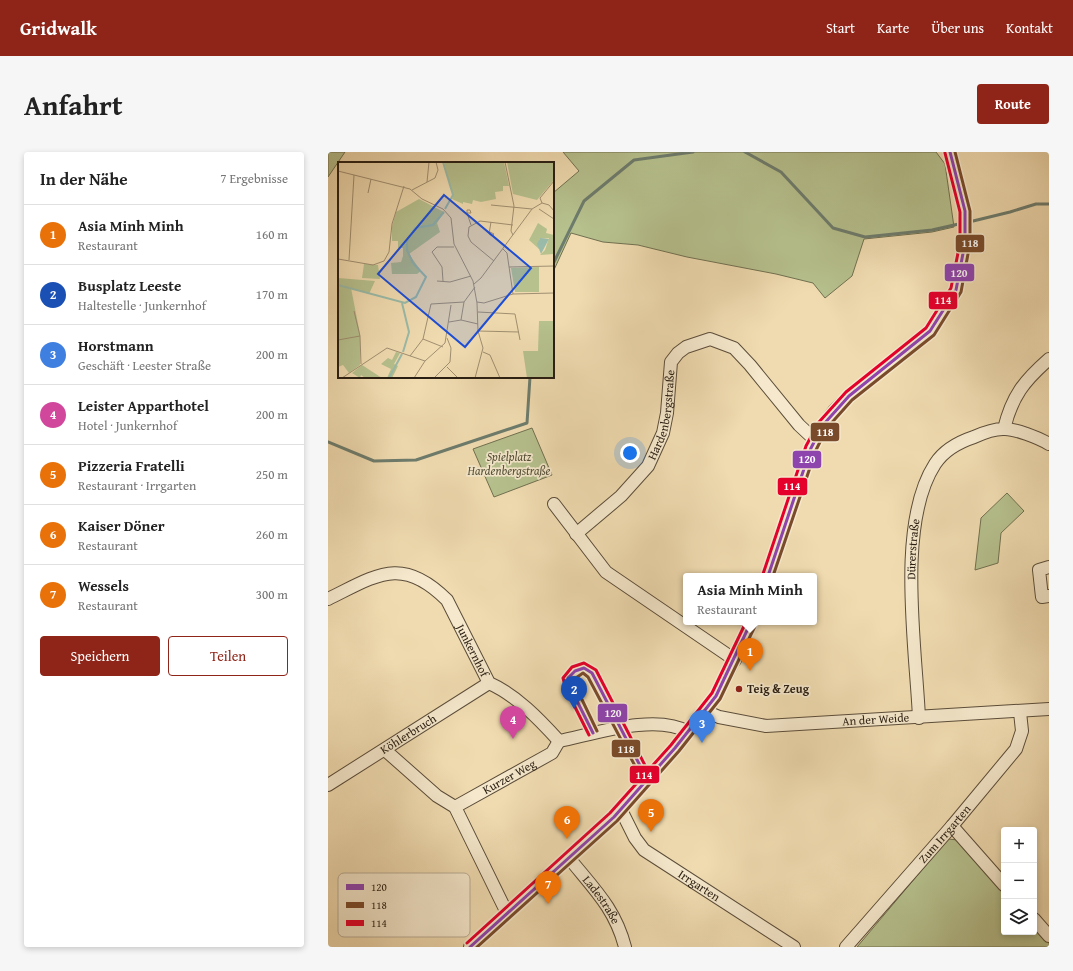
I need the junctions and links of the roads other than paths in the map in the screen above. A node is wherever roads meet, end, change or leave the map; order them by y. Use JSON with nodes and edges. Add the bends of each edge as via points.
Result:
{"nodes":[{"id":1,"x":950,"y":152,"type":"edge"},
{"id":2,"x":1049,"y":359,"type":"edge"},
{"id":3,"x":1004,"y":429,"type":"junction"},
{"id":4,"x":815,"y":440,"type":"junction"},
{"id":5,"x":1049,"y":444,"type":"edge"},
{"id":6,"x":554,"y":504,"type":"dead end"},
{"id":7,"x":576,"y":534,"type":"junction"},
{"id":8,"x":1049,"y":567,"type":"edge"},
{"id":9,"x":769,"y":573,"type":"edge"},
{"id":10,"x":1049,"y":596,"type":"edge"},
{"id":11,"x":328,"y":599,"type":"edge"},
{"id":12,"x":683,"y":625,"type":"edge"},
{"id":13,"x":684,"y":625,"type":"edge"},
{"id":14,"x":750,"y":625,"type":"edge"},
{"id":15,"x":735,"y":660,"type":"junction"},
{"id":16,"x":489,"y":683,"type":"junction"},
{"id":17,"x":1049,"y":709,"type":"edge"},
{"id":18,"x":705,"y":711,"type":"junction"},
{"id":19,"x":1020,"y":712,"type":"junction"},
{"id":20,"x":920,"y":718,"type":"junction"},
{"id":21,"x":620,"y":728,"type":"junction"},
{"id":22,"x":688,"y":732,"type":"junction"},
{"id":23,"x":559,"y":740,"type":"junction"},
{"id":24,"x":385,"y":750,"type":"junction"},
{"id":25,"x":647,"y":779,"type":"junction"},
{"id":26,"x":328,"y":785,"type":"edge"},
{"id":27,"x":455,"y":807,"type":"junction"},
{"id":28,"x":621,"y":810,"type":"junction"},
{"id":29,"x":952,"y":826,"type":"junction"},
{"id":30,"x":569,"y":858,"type":"junction"},
{"id":31,"x":1001,"y":881,"type":"edge"},
{"id":32,"x":507,"y":913,"type":"junction"},
{"id":33,"x":1037,"y":922,"type":"edge"},
{"id":34,"x":1049,"y":936,"type":"edge"},
{"id":35,"x":471,"y":946,"type":"edge"},
{"id":36,"x":625,"y":947,"type":"edge"},
{"id":37,"x":794,"y":947,"type":"edge"},
{"id":38,"x":846,"y":947,"type":"edge"}],
"edges":[{"from":1,"to":4,"type":"street","via":[[965,211],[965,243],[956,290],[930,331],[849,396],[834,411]]},
{"from":2,"to":3,"type":"street","via":[[1028,378],[1009,408]]},
{"from":3,"to":5,"type":"street","name":"Dürerstraße"},
{"from":3,"to":20,"type":"street","name":"Dürerstraße","via":[[956,443],[935,463],[917,507],[910,576]]},
{"from":4,"to":7,"type":"street","name":"Hardenbergstraße","via":[[799,425],[734,348],[710,340],[686,347],[671,362],[663,432],[648,466],[621,496]]},
{"from":4,"to":9,"type":"street"},
{"from":6,"to":7,"type":"street"},
{"from":7,"to":12,"type":"street","via":[[606,572]]},
{"from":8,"to":10,"type":"street","via":[[1039,570],[1042,597]]},
{"from":11,"to":16,"type":"street","name":"Junkernhof","via":[[374,577],[391,572],[404,572],[420,578],[446,600]]},
{"from":13,"to":15,"type":"street"},
{"from":14,"to":15,"type":"street"},
{"from":15,"to":18,"type":"street"},
{"from":16,"to":23,"type":"street","name":"Junkernhof","via":[[504,689]]},
{"from":16,"to":24,"type":"street","name":"Köhlerbruch"},
{"from":17,"to":19,"type":"street","name":"An der Weide"},
{"from":18,"to":20,"type":"street","name":"An der Weide","via":[[719,717],[766,726]]},
{"from":18,"to":22,"type":"street"},
{"from":19,"to":20,"type":"street","name":"An der Weide"},
{"from":19,"to":29,"type":"street","name":"Zum Irrgarten","via":[[1022,731],[1016,749]]},
{"from":21,"to":22,"type":"street","via":[[672,725]]},
{"from":21,"to":23,"type":"street"},
{"from":21,"to":25,"type":"street"},
{"from":22,"to":25,"type":"street"},
{"from":23,"to":27,"type":"street","name":"Kurzer Weg","via":[[552,753]]},
{"from":24,"to":26,"type":"street","name":"Köhlerbruch"},
{"from":24,"to":27,"type":"street","via":[[437,796]]},
{"from":25,"to":28,"type":"street"},
{"from":27,"to":32,"type":"street"},
{"from":28,"to":30,"type":"street"},
{"from":28,"to":37,"type":"street","name":"Irrgarten","via":[[644,850]]},
{"from":29,"to":31,"type":"street"},
{"from":29,"to":38,"type":"street","name":"Zum Irrgarten"},
{"from":30,"to":32,"type":"street"},
{"from":30,"to":36,"type":"street","name":"Ladestraße","via":[[611,910]]},
{"from":32,"to":35,"type":"street"},
{"from":33,"to":34,"type":"street"}]}
